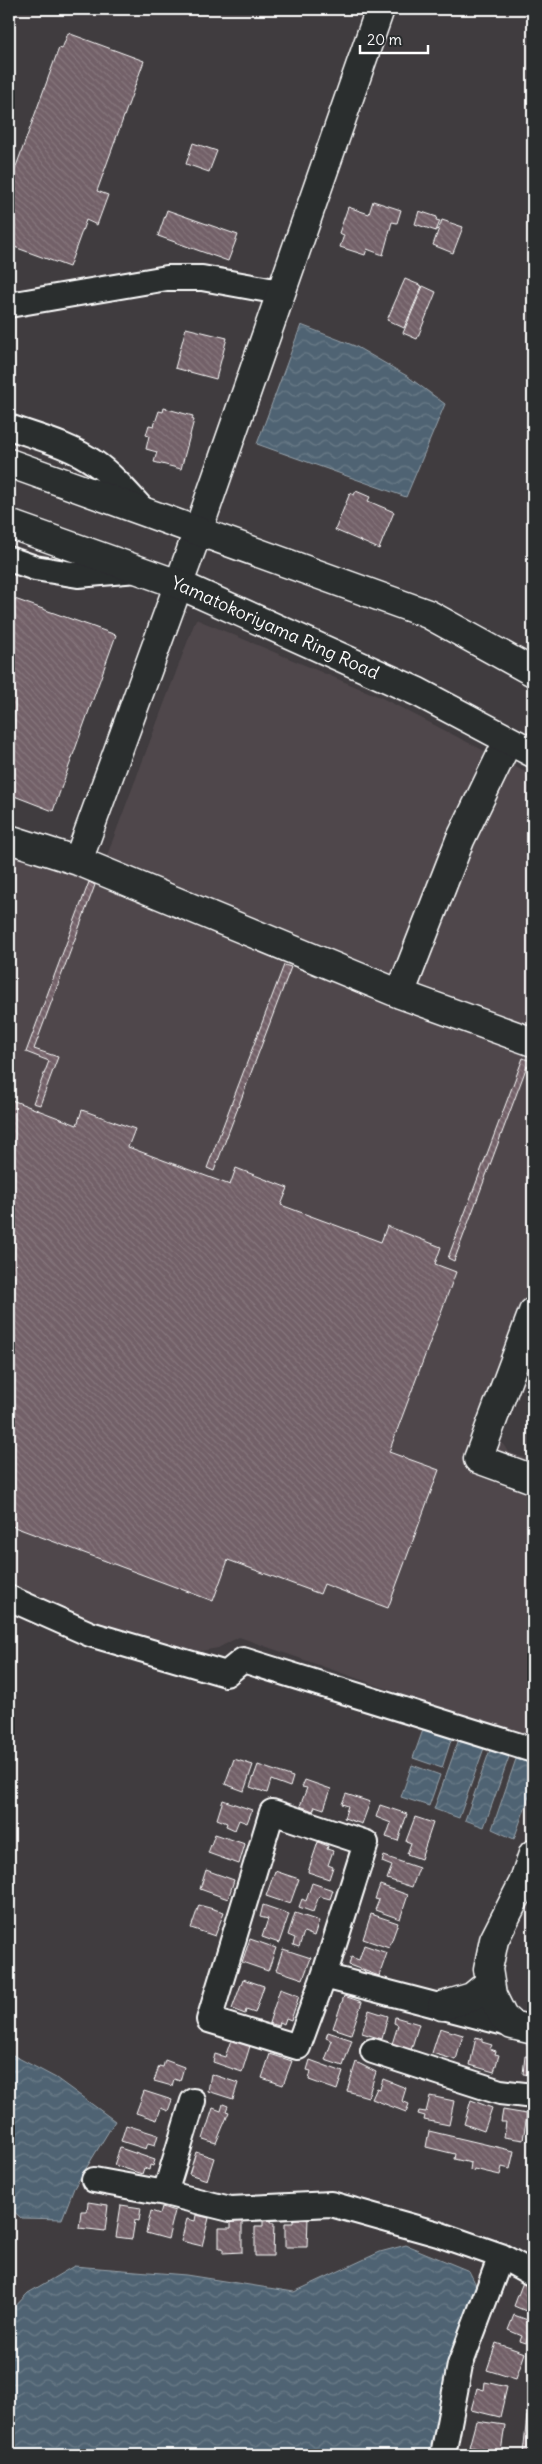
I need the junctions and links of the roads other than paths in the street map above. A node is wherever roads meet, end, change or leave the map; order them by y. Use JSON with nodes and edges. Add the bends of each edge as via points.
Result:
{"nodes":[{"id":1,"x":380,"y":9,"type":"edge"},
{"id":2,"x":280,"y":292,"type":"junction"},
{"id":3,"x":9,"y":305,"type":"edge"},
{"id":4,"x":9,"y":427,"type":"edge"},
{"id":5,"x":9,"y":463,"type":"edge"},
{"id":6,"x":145,"y":512,"type":"junction"},
{"id":7,"x":9,"y":524,"type":"edge"},
{"id":8,"x":198,"y":531,"type":"junction"},
{"id":9,"x":9,"y":559,"type":"edge"},
{"id":10,"x":139,"y":570,"type":"junction"},
{"id":11,"x":178,"y":584,"type":"junction"},
{"id":12,"x":533,"y":672,"type":"edge"},
{"id":13,"x":508,"y":741,"type":"junction"},
{"id":14,"x":533,"y":753,"type":"edge"},
{"id":15,"x":9,"y":839,"type":"edge"},
{"id":16,"x":78,"y":861,"type":"junction"},
{"id":17,"x":400,"y":994,"type":"junction"},
{"id":18,"x":533,"y":1042,"type":"edge"},
{"id":19,"x":533,"y":1312,"type":"edge"},
{"id":20,"x":533,"y":1479,"type":"edge"},
{"id":21,"x":9,"y":1598,"type":"edge"},
{"id":22,"x":533,"y":1750,"type":"edge"},
{"id":23,"x":533,"y":1854,"type":"edge"},
{"id":24,"x":324,"y":1976,"type":"junction"},
{"id":25,"x":489,"y":1983,"type":"junction"},
{"id":26,"x":442,"y":2006,"type":"junction"},
{"id":27,"x":523,"y":2028,"type":"edge"},
{"id":28,"x":373,"y":2051,"type":"dead end"},
{"id":29,"x":533,"y":2096,"type":"edge"},
{"id":30,"x":193,"y":2101,"type":"dead end"},
{"id":31,"x":94,"y":2180,"type":"dead end"},
{"id":32,"x":165,"y":2193,"type":"junction"},
{"id":33,"x":501,"y":2256,"type":"junction"},
{"id":34,"x":533,"y":2274,"type":"edge"},
{"id":35,"x":443,"y":2455,"type":"edge"}],
"edges":[{"from":1,"to":2,"type":"street"},
{"from":2,"to":3,"type":"street","via":[[202,278],[166,278]]},
{"from":2,"to":8,"type":"street"},
{"from":4,"to":6,"type":"street","via":[[53,442],[94,462]]},
{"from":5,"to":6,"type":"street"},
{"from":6,"to":8,"type":"street"},
{"from":7,"to":10,"type":"street","name":"Yamatokoriyama Ring Road"},
{"from":8,"to":11,"type":"street"},
{"from":8,"to":12,"type":"street","via":[[428,614]]},
{"from":9,"to":10,"type":"street","via":[[35,568],[78,575]]},
{"from":10,"to":11,"type":"street","name":"Yamatokoriyama Ring Road"},
{"from":11,"to":13,"type":"street","name":"Yamatokoriyama Ring Road","via":[[418,692]]},
{"from":11,"to":16,"type":"street"},
{"from":13,"to":14,"type":"street","name":"Yamatokoriyama Ring Road"},
{"from":13,"to":17,"type":"street","via":[[460,840]]},
{"from":15,"to":16,"type":"street"},
{"from":16,"to":17,"type":"street"},
{"from":17,"to":18,"type":"street"},
{"from":19,"to":20,"type":"street","via":[[478,1459]]},
{"from":21,"to":22,"type":"street","via":[[90,1634],[226,1674],[243,1660]]},
{"from":23,"to":25,"type":"street","via":[[523,1883],[492,1947]]},
{"from":24,"to":24,"type":"street","via":[[366,1843],[272,1812],[209,2020],[298,2046]]},
{"from":24,"to":26,"type":"street"},
{"from":25,"to":26,"type":"street","via":[[472,1997]]},
{"from":25,"to":27,"type":"street","via":[[497,2006]]},
{"from":26,"to":27,"type":"street"},
{"from":28,"to":29,"type":"street","via":[[500,2092]]},
{"from":30,"to":32,"type":"street"},
{"from":31,"to":32,"type":"street"},
{"from":32,"to":33,"type":"street","via":[[230,2209],[331,2204],[438,2234]]},
{"from":33,"to":34,"type":"street"},
{"from":33,"to":35,"type":"street","via":[[460,2365]]}]}
